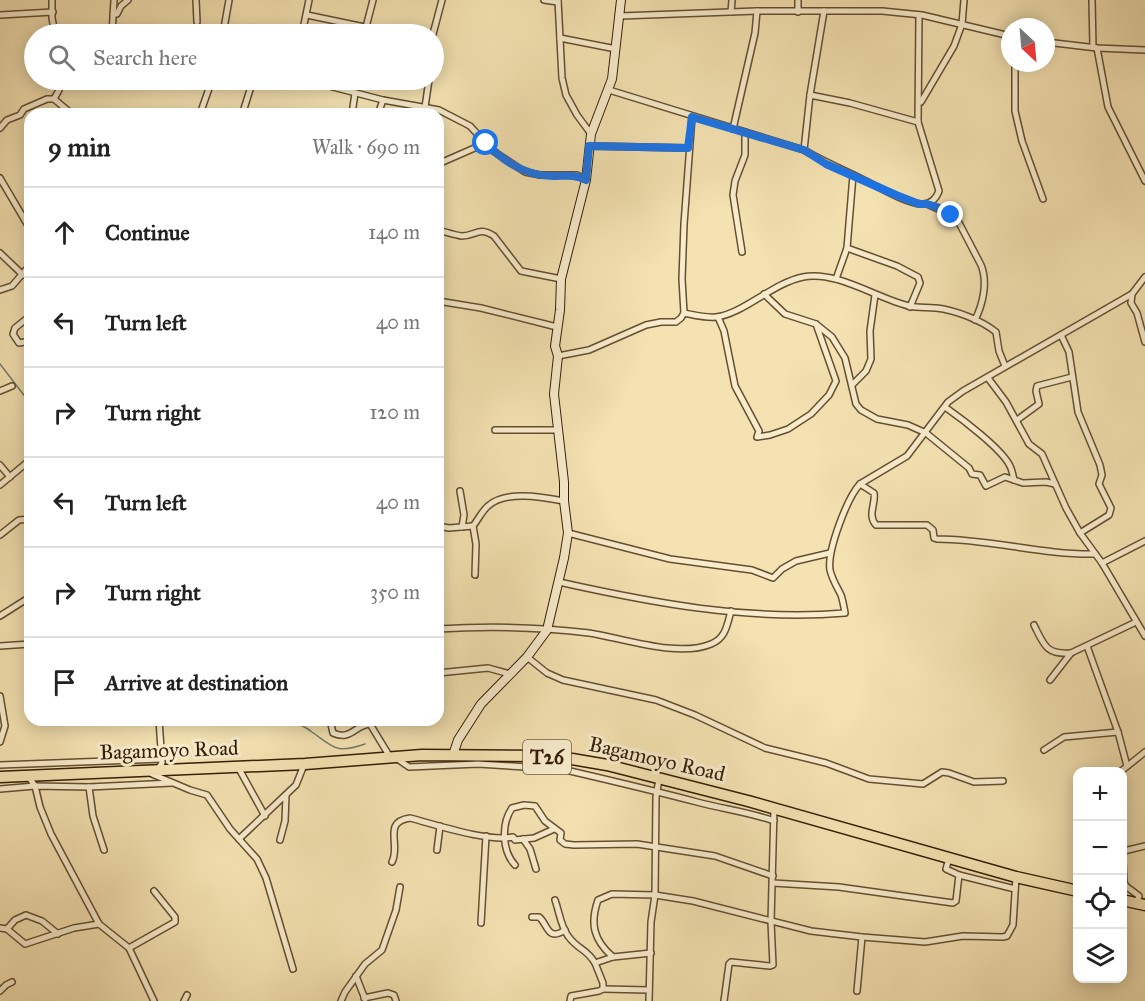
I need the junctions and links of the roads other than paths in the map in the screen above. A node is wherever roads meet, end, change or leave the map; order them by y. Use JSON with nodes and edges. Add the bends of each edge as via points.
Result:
{"nodes":[{"id":1,"x":52,"y":0,"type":"edge"},
{"id":2,"x":114,"y":0,"type":"edge"},
{"id":3,"x":128,"y":0,"type":"edge"},
{"id":4,"x":196,"y":0,"type":"edge"},
{"id":5,"x":229,"y":0,"type":"edge"},
{"id":6,"x":309,"y":0,"type":"edge"},
{"id":7,"x":373,"y":0,"type":"edge"},
{"id":8,"x":442,"y":0,"type":"edge"},
{"id":9,"x":544,"y":0,"type":"edge"},
{"id":10,"x":621,"y":0,"type":"edge"},
{"id":11,"x":732,"y":0,"type":"edge"},
{"id":12,"x":798,"y":0,"type":"edge"},
{"id":13,"x":964,"y":0,"type":"edge"},
{"id":14,"x":1092,"y":0,"type":"edge"},
{"id":15,"x":558,"y":1,"type":"edge"},
{"id":16,"x":757,"y":11,"type":"junction"},
{"id":17,"x":825,"y":11,"type":"junction"},
{"id":18,"x":53,"y":12,"type":"junction"},
{"id":19,"x":731,"y":12,"type":"junction"},
{"id":20,"x":798,"y":12,"type":"junction"},
{"id":21,"x":112,"y":14,"type":"junction"},
{"id":22,"x":0,"y":15,"type":"edge"},
{"id":23,"x":307,"y":15,"type":"junction"},
{"id":24,"x":919,"y":15,"type":"junction"},
{"id":25,"x":620,"y":16,"type":"junction"},
{"id":26,"x":196,"y":22,"type":"dead end"},
{"id":27,"x":54,"y":24,"type":"edge"},
{"id":28,"x":112,"y":24,"type":"edge"},
{"id":29,"x":225,"y":24,"type":"edge"},
{"id":30,"x":305,"y":24,"type":"edge"},
{"id":31,"x":351,"y":24,"type":"edge"},
{"id":32,"x":367,"y":24,"type":"edge"},
{"id":33,"x":436,"y":24,"type":"edge"},
{"id":34,"x":962,"y":24,"type":"junction"},
{"id":35,"x":1001,"y":34,"type":"edge"},
{"id":36,"x":560,"y":38,"type":"junction"},
{"id":37,"x":1055,"y":43,"type":"edge"},
{"id":38,"x":1095,"y":48,"type":"junction"},
{"id":39,"x":616,"y":49,"type":"junction"},
{"id":40,"x":1145,"y":50,"type":"edge"},
{"id":41,"x":1015,"y":72,"type":"edge"},
{"id":42,"x":59,"y":90,"type":"edge"},
{"id":43,"x":208,"y":90,"type":"edge"},
{"id":44,"x":250,"y":90,"type":"edge"},
{"id":45,"x":343,"y":90,"type":"edge"},
{"id":46,"x":428,"y":90,"type":"edge"},
{"id":47,"x":609,"y":90,"type":"junction"},
{"id":48,"x":354,"y":93,"type":"junction"},
{"id":49,"x":810,"y":95,"type":"junction"},
{"id":50,"x":54,"y":99,"type":"junction"},
{"id":51,"x":383,"y":100,"type":"junction"},
{"id":52,"x":919,"y":105,"type":"junction"},
{"id":53,"x":425,"y":107,"type":"junction"},
{"id":54,"x":26,"y":108,"type":"edge"},
{"id":55,"x":65,"y":108,"type":"edge"},
{"id":56,"x":202,"y":108,"type":"edge"},
{"id":57,"x":244,"y":108,"type":"edge"},
{"id":58,"x":353,"y":108,"type":"edge"},
{"id":59,"x":380,"y":108,"type":"edge"},
{"id":60,"x":428,"y":108,"type":"edge"},
{"id":61,"x":24,"y":109,"type":"edge"},
{"id":62,"x":444,"y":114,"type":"edge"},
{"id":63,"x":692,"y":117,"type":"junction"},
{"id":64,"x":918,"y":122,"type":"junction"},
{"id":65,"x":0,"y":128,"type":"edge"},
{"id":66,"x":733,"y":129,"type":"junction"},
{"id":67,"x":745,"y":132,"type":"junction"},
{"id":68,"x":591,"y":134,"type":"junction"},
{"id":69,"x":486,"y":143,"type":"junction"},
{"id":70,"x":589,"y":146,"type":"junction"},
{"id":71,"x":688,"y":148,"type":"junction"},
{"id":72,"x":804,"y":150,"type":"junction"},
{"id":73,"x":444,"y":161,"type":"edge"},
{"id":74,"x":1136,"y":163,"type":"junction"},
{"id":75,"x":1145,"y":165,"type":"edge"},
{"id":76,"x":853,"y":175,"type":"junction"},
{"id":77,"x":0,"y":178,"type":"edge"},
{"id":78,"x":586,"y":180,"type":"junction"},
{"id":79,"x":1145,"y":181,"type":"edge"},
{"id":80,"x":1043,"y":199,"type":"dead end"},
{"id":81,"x":927,"y":204,"type":"junction"},
{"id":82,"x":24,"y":220,"type":"edge"},
{"id":83,"x":444,"y":232,"type":"edge"},
{"id":84,"x":847,"y":248,"type":"junction"},
{"id":85,"x":742,"y":252,"type":"dead end"},
{"id":86,"x":0,"y":253,"type":"edge"},
{"id":87,"x":24,"y":272,"type":"edge"},
{"id":88,"x":22,"y":275,"type":"junction"},
{"id":89,"x":1145,"y":277,"type":"edge"},
{"id":90,"x":561,"y":279,"type":"junction"},
{"id":91,"x":836,"y":279,"type":"junction"},
{"id":92,"x":0,"y":290,"type":"edge"},
{"id":93,"x":764,"y":294,"type":"junction"},
{"id":94,"x":1132,"y":294,"type":"junction"},
{"id":95,"x":875,"y":295,"type":"junction"},
{"id":96,"x":444,"y":302,"type":"edge"},
{"id":97,"x":910,"y":307,"type":"junction"},
{"id":98,"x":684,"y":313,"type":"junction"},
{"id":99,"x":718,"y":317,"type":"junction"},
{"id":100,"x":975,"y":320,"type":"junction"},
{"id":101,"x":24,"y":321,"type":"edge"},
{"id":102,"x":816,"y":324,"type":"junction"},
{"id":103,"x":557,"y":327,"type":"junction"},
{"id":104,"x":1061,"y":335,"type":"junction"},
{"id":105,"x":24,"y":342,"type":"edge"},
{"id":106,"x":1145,"y":342,"type":"edge"},
{"id":107,"x":558,"y":356,"type":"junction"},
{"id":108,"x":1005,"y":366,"type":"junction"},
{"id":109,"x":1072,"y":377,"type":"junction"},
{"id":110,"x":988,"y":378,"type":"junction"},
{"id":111,"x":853,"y":384,"type":"junction"},
{"id":112,"x":12,"y":386,"type":"dead end"},
{"id":113,"x":0,"y":391,"type":"edge"},
{"id":114,"x":945,"y":407,"type":"junction"},
{"id":115,"x":1017,"y":420,"type":"junction"},
{"id":116,"x":495,"y":430,"type":"dead end"},
{"id":117,"x":557,"y":430,"type":"junction"},
{"id":118,"x":926,"y":433,"type":"junction"},
{"id":119,"x":0,"y":465,"type":"edge"},
{"id":120,"x":24,"y":465,"type":"edge"},
{"id":121,"x":10,"y":477,"type":"junction"},
{"id":122,"x":1014,"y":480,"type":"junction"},
{"id":123,"x":860,"y":484,"type":"junction"},
{"id":124,"x":1055,"y":484,"type":"junction"},
{"id":125,"x":0,"y":485,"type":"edge"},
{"id":126,"x":460,"y":491,"type":"dead end"},
{"id":127,"x":564,"y":501,"type":"junction"},
{"id":128,"x":24,"y":520,"type":"edge"},
{"id":129,"x":473,"y":526,"type":"junction"},
{"id":130,"x":444,"y":527,"type":"edge"},
{"id":131,"x":462,"y":527,"type":"junction"},
{"id":132,"x":568,"y":533,"type":"junction"},
{"id":133,"x":1080,"y":533,"type":"junction"},
{"id":134,"x":0,"y":535,"type":"edge"},
{"id":135,"x":1145,"y":540,"type":"edge"},
{"id":136,"x":830,"y":553,"type":"junction"},
{"id":137,"x":1095,"y":554,"type":"junction"},
{"id":138,"x":1102,"y":563,"type":"junction"},
{"id":139,"x":474,"y":575,"type":"dead end"},
{"id":140,"x":558,"y":582,"type":"junction"},
{"id":141,"x":24,"y":601,"type":"edge"},
{"id":142,"x":731,"y":611,"type":"junction"},
{"id":143,"x":0,"y":616,"type":"edge"},
{"id":144,"x":1136,"y":622,"type":"junction"},
{"id":145,"x":1034,"y":625,"type":"dead end"},
{"id":146,"x":444,"y":629,"type":"edge"},
{"id":147,"x":547,"y":630,"type":"junction"},
{"id":148,"x":1145,"y":636,"type":"edge"},
{"id":149,"x":24,"y":644,"type":"edge"},
{"id":150,"x":0,"y":646,"type":"edge"},
{"id":151,"x":1087,"y":646,"type":"junction"},
{"id":152,"x":1071,"y":653,"type":"junction"},
{"id":153,"x":527,"y":657,"type":"junction"},
{"id":154,"x":444,"y":672,"type":"edge"},
{"id":155,"x":510,"y":674,"type":"junction"},
{"id":156,"x":1050,"y":680,"type":"dead end"},
{"id":157,"x":0,"y":696,"type":"edge"},
{"id":158,"x":159,"y":726,"type":"edge"},
{"id":159,"x":331,"y":726,"type":"edge"},
{"id":160,"x":363,"y":726,"type":"edge"},
{"id":161,"x":371,"y":726,"type":"edge"},
{"id":162,"x":1118,"y":732,"type":"junction"},
{"id":163,"x":0,"y":742,"type":"edge"},
{"id":164,"x":1044,"y":750,"type":"dead end"},
{"id":165,"x":1145,"y":752,"type":"edge"},
{"id":166,"x":453,"y":754,"type":"junction"},
{"id":167,"x":392,"y":757,"type":"junction"},
{"id":168,"x":478,"y":760,"type":"junction"},
{"id":169,"x":160,"y":764,"type":"junction"},
{"id":170,"x":305,"y":764,"type":"junction"},
{"id":171,"x":0,"y":765,"type":"edge"},
{"id":172,"x":237,"y":766,"type":"junction"},
{"id":173,"x":1127,"y":766,"type":"joint"},
{"id":174,"x":542,"y":768,"type":"dead end"},
{"id":175,"x":142,"y":770,"type":"junction"},
{"id":176,"x":570,"y":771,"type":"dead end"},
{"id":177,"x":27,"y":775,"type":"junction"},
{"id":178,"x":0,"y":777,"type":"edge"},
{"id":179,"x":659,"y":779,"type":"junction"},
{"id":180,"x":1003,"y":781,"type":"dead end"},
{"id":181,"x":174,"y":783,"type":"junction"},
{"id":182,"x":35,"y":786,"type":"junction"},
{"id":183,"x":88,"y":787,"type":"junction"},
{"id":184,"x":0,"y":789,"type":"edge"},
{"id":185,"x":657,"y":791,"type":"junction"},
{"id":186,"x":286,"y":795,"type":"junction"},
{"id":187,"x":774,"y":808,"type":"junction"},
{"id":188,"x":265,"y":816,"type":"junction"},
{"id":189,"x":774,"y":821,"type":"junction"},
{"id":190,"x":440,"y":826,"type":"junction"},
{"id":191,"x":555,"y":829,"type":"junction"},
{"id":192,"x":486,"y":836,"type":"junction"},
{"id":193,"x":506,"y":838,"type":"junction"},
{"id":194,"x":239,"y":839,"type":"junction"},
{"id":195,"x":523,"y":839,"type":"junction"},
{"id":196,"x":280,"y":840,"type":"dead end"},
{"id":197,"x":1145,"y":846,"type":"edge"},
{"id":198,"x":655,"y":847,"type":"junction"},
{"id":199,"x":104,"y":850,"type":"dead end"},
{"id":200,"x":437,"y":850,"type":"dead end"},
{"id":201,"x":1127,"y":850,"type":"edge"},
{"id":202,"x":949,"y":858,"type":"junction"},
{"id":203,"x":393,"y":862,"type":"dead end"},
{"id":204,"x":515,"y":865,"type":"dead end"},
{"id":205,"x":536,"y":869,"type":"dead end"},
{"id":206,"x":960,"y":875,"type":"junction"},
{"id":207,"x":1123,"y":875,"type":"edge"},
{"id":208,"x":773,"y":876,"type":"junction"},
{"id":209,"x":1016,"y":877,"type":"junction"},
{"id":210,"x":773,"y":883,"type":"junction"},
{"id":211,"x":400,"y":887,"type":"dead end"},
{"id":212,"x":1015,"y":889,"type":"junction"},
{"id":213,"x":1073,"y":890,"type":"edge"},
{"id":214,"x":154,"y":891,"type":"dead end"},
{"id":215,"x":655,"y":895,"type":"junction"},
{"id":216,"x":555,"y":900,"type":"dead end"},
{"id":217,"x":1141,"y":904,"type":"edge"},
{"id":218,"x":532,"y":917,"type":"dead end"},
{"id":219,"x":771,"y":922,"type":"junction"},
{"id":220,"x":481,"y":923,"type":"dead end"},
{"id":221,"x":99,"y":924,"type":"junction"},
{"id":222,"x":0,"y":928,"type":"edge"},
{"id":223,"x":7,"y":929,"type":"junction"},
{"id":224,"x":564,"y":930,"type":"junction"},
{"id":225,"x":58,"y":934,"type":"junction"},
{"id":226,"x":862,"y":937,"type":"junction"},
{"id":227,"x":129,"y":948,"type":"junction"},
{"id":228,"x":651,"y":953,"type":"junction"},
{"id":229,"x":613,"y":957,"type":"junction"},
{"id":230,"x":595,"y":963,"type":"junction"},
{"id":231,"x":293,"y":969,"type":"dead end"},
{"id":232,"x":356,"y":976,"type":"junction"},
{"id":233,"x":12,"y":982,"type":"dead end"},
{"id":234,"x":603,"y":989,"type":"junction"},
{"id":235,"x":649,"y":990,"type":"junction"},
{"id":236,"x":0,"y":991,"type":"edge"},
{"id":237,"x":857,"y":991,"type":"dead end"},
{"id":238,"x":365,"y":999,"type":"edge"},
{"id":239,"x":154,"y":1001,"type":"edge"},
{"id":240,"x":341,"y":1001,"type":"edge"},
{"id":241,"x":396,"y":1001,"type":"edge"},
{"id":242,"x":570,"y":1001,"type":"edge"},
{"id":243,"x":649,"y":1001,"type":"edge"},
{"id":244,"x":724,"y":1001,"type":"edge"}],
"edges":[{"from":1,"to":18,"type":"street"},
{"from":2,"to":21,"type":"street"},
{"from":3,"to":21,"type":"street","via":[[117,14]]},
{"from":4,"to":26,"type":"street"},
{"from":5,"to":29,"type":"street"},
{"from":6,"to":23,"type":"street"},
{"from":7,"to":32,"type":"street"},
{"from":8,"to":33,"type":"street"},
{"from":9,"to":15,"type":"street"},
{"from":10,"to":25,"type":"street"},
{"from":11,"to":19,"type":"street"},
{"from":12,"to":20,"type":"street"},
{"from":13,"to":34,"type":"street"},
{"from":14,"to":38,"type":"street"},
{"from":15,"to":36,"type":"street"},
{"from":16,"to":19,"type":"street"},
{"from":16,"to":20,"type":"street"},
{"from":16,"to":66,"type":"street"},
{"from":17,"to":20,"type":"street"},
{"from":17,"to":24,"type":"street"},
{"from":17,"to":49,"type":"street"},
{"from":18,"to":22,"type":"street"},
{"from":18,"to":27,"type":"street"},
{"from":19,"to":25,"type":"street"},
{"from":21,"to":28,"type":"street"},
{"from":23,"to":30,"type":"street"},
{"from":23,"to":31,"type":"street"},
{"from":24,"to":34,"type":"street"},
{"from":24,"to":52,"type":"street"},
{"from":25,"to":39,"type":"street"},
{"from":34,"to":35,"type":"street"},
{"from":34,"to":52,"type":"street","via":[[954,46]]},
{"from":36,"to":39,"type":"street"},
{"from":36,"to":68,"type":"street","via":[[566,95]]},
{"from":37,"to":38,"type":"street"},
{"from":38,"to":40,"type":"street"},
{"from":38,"to":74,"type":"street","via":[[1108,107]]},
{"from":39,"to":47,"type":"street"},
{"from":41,"to":80,"type":"street","via":[[1015,111]]},
{"from":42,"to":50,"type":"street"},
{"from":43,"to":56,"type":"street"},
{"from":44,"to":57,"type":"street"},
{"from":45,"to":48,"type":"street"},
{"from":46,"to":53,"type":"street"},
{"from":47,"to":63,"type":"street"},
{"from":47,"to":68,"type":"street"},
{"from":48,"to":51,"type":"street"},
{"from":48,"to":58,"type":"street"},
{"from":49,"to":64,"type":"street"},
{"from":49,"to":72,"type":"street"},
{"from":50,"to":54,"type":"street"},
{"from":50,"to":55,"type":"street"},
{"from":51,"to":53,"type":"street"},
{"from":51,"to":59,"type":"street"},
{"from":52,"to":64,"type":"street"},
{"from":53,"to":60,"type":"street"},
{"from":61,"to":65,"type":"street"},
{"from":62,"to":69,"type":"street","via":[[476,130]]},
{"from":63,"to":66,"type":"street"},
{"from":63,"to":71,"type":"street"},
{"from":64,"to":81,"type":"street","via":[[939,191]]},
{"from":66,"to":67,"type":"street"},
{"from":67,"to":72,"type":"street"},
{"from":67,"to":85,"type":"street","via":[[745,155],[733,195]]},
{"from":68,"to":70,"type":"street"},
{"from":69,"to":73,"type":"street"},
{"from":69,"to":78,"type":"street","via":[[525,172]]},
{"from":70,"to":71,"type":"street"},
{"from":70,"to":78,"type":"street"},
{"from":71,"to":98,"type":"street"},
{"from":72,"to":76,"type":"street"},
{"from":74,"to":75,"type":"street"},
{"from":74,"to":79,"type":"street"},
{"from":76,"to":81,"type":"street","via":[[903,198]]},
{"from":76,"to":84,"type":"street"},
{"from":77,"to":82,"type":"street"},
{"from":78,"to":90,"type":"street"},
{"from":81,"to":100,"type":"street","via":[[956,217],[984,270],[981,308]]},
{"from":83,"to":90,"type":"street","via":[[461,236],[489,232],[521,271]]},
{"from":84,"to":91,"type":"street"},
{"from":84,"to":97,"type":"street","via":[[918,277],[920,283]]},
{"from":86,"to":88,"type":"street"},
{"from":87,"to":88,"type":"street"},
{"from":88,"to":92,"type":"street","via":[[12,286]]},
{"from":89,"to":94,"type":"street"},
{"from":90,"to":103,"type":"street"},
{"from":91,"to":93,"type":"street","via":[[821,275],[803,277]]},
{"from":91,"to":95,"type":"street"},
{"from":93,"to":99,"type":"street"},
{"from":93,"to":102,"type":"street","via":[[784,314]]},
{"from":94,"to":104,"type":"street"},
{"from":94,"to":106,"type":"street","via":[[1131,303]]},
{"from":95,"to":97,"type":"street"},
{"from":95,"to":111,"type":"street","via":[[870,331],[872,359]]},
{"from":96,"to":103,"type":"street"},
{"from":97,"to":100,"type":"street","via":[[939,308]]},
{"from":98,"to":99,"type":"street"},
{"from":98,"to":107,"type":"street","via":[[676,322],[646,325],[589,350]]},
{"from":99,"to":102,"type":"street","via":[[735,386],[759,432],[757,437],[788,429],[811,414],[834,388],[836,381]]},
{"from":100,"to":108,"type":"street","via":[[996,332]]},
{"from":101,"to":105,"type":"street","via":[[13,333],[19,343]]},
{"from":102,"to":111,"type":"street","via":[[838,345]]},
{"from":103,"to":107,"type":"street"},
{"from":104,"to":108,"type":"street"},
{"from":104,"to":109,"type":"street","via":[[1069,352]]},
{"from":107,"to":117,"type":"street","via":[[554,394]]},
{"from":108,"to":110,"type":"street"},
{"from":109,"to":115,"type":"street","via":[[1037,386],[1039,404]]},
{"from":109,"to":133,"type":"street","via":[[1078,412],[1100,465],[1099,484],[1111,508],[1109,515]]},
{"from":110,"to":114,"type":"street","via":[[963,391]]},
{"from":110,"to":115,"type":"street"},
{"from":111,"to":118,"type":"street","via":[[856,404],[861,410],[877,419]]},
{"from":112,"to":113,"type":"street"},
{"from":114,"to":118,"type":"street"},
{"from":114,"to":122,"type":"street","via":[[1004,458]]},
{"from":115,"to":124,"type":"street","via":[[1029,444],[1042,454]]},
{"from":116,"to":117,"type":"street"},
{"from":117,"to":127,"type":"street"},
{"from":118,"to":122,"type":"street","via":[[972,474],[980,475],[984,485],[1005,477]]},
{"from":118,"to":123,"type":"street","via":[[908,456]]},
{"from":119,"to":121,"type":"street"},
{"from":120,"to":121,"type":"street"},
{"from":121,"to":125,"type":"street"},
{"from":122,"to":124,"type":"street"},
{"from":123,"to":136,"type":"street","via":[[848,503]]},
{"from":123,"to":137,"type":"street","via":[[874,493],[871,515],[876,525],[927,525],[938,539]]},
{"from":124,"to":133,"type":"street"},
{"from":126,"to":131,"type":"street"},
{"from":127,"to":129,"type":"street","via":[[535,495],[509,497],[489,505]]},
{"from":127,"to":132,"type":"street"},
{"from":128,"to":134,"type":"street"},
{"from":129,"to":131,"type":"street"},
{"from":129,"to":139,"type":"street"},
{"from":130,"to":131,"type":"street"},
{"from":132,"to":136,"type":"street","via":[[670,559],[752,570],[773,578],[796,561]]},
{"from":132,"to":140,"type":"street"},
{"from":133,"to":137,"type":"street"},
{"from":135,"to":138,"type":"street"},
{"from":136,"to":142,"type":"street","via":[[831,574],[845,613],[786,616]]},
{"from":137,"to":138,"type":"street"},
{"from":138,"to":144,"type":"street"},
{"from":140,"to":142,"type":"street","via":[[663,604]]},
{"from":140,"to":147,"type":"street"},
{"from":141,"to":143,"type":"street"},
{"from":142,"to":147,"type":"street","via":[[724,635],[710,645],[694,648],[657,647],[588,633]]},
{"from":144,"to":148,"type":"street"},
{"from":144,"to":151,"type":"street"},
{"from":145,"to":152,"type":"street","via":[[1047,649]]},
{"from":146,"to":147,"type":"street","via":[[486,626]]},
{"from":147,"to":153,"type":"street"},
{"from":149,"to":150,"type":"street"},
{"from":151,"to":152,"type":"street"},
{"from":151,"to":162,"type":"street"},
{"from":152,"to":156,"type":"street"},
{"from":153,"to":155,"type":"street"},
{"from":153,"to":180,"type":"street","via":[[563,680],[656,700],[765,748],[826,763],[869,779],[923,784],[949,772],[974,782]]},
{"from":154,"to":155,"type":"street","via":[[488,668]]},
{"from":155,"to":166,"type":"street","via":[[481,704]]},
{"from":157,"to":163,"type":"street","via":[[5,726]]},
{"from":158,"to":169,"type":"street"},
{"from":159,"to":160,"type":"street","via":[[333,733],[341,735],[354,733]]},
{"from":161,"to":167,"type":"street"},
{"from":162,"to":164,"type":"street","via":[[1064,737]]},
{"from":162,"to":173,"type":"street"},
{"from":165,"to":173,"type":"street"},
{"from":166,"to":167,"type":"highway","name":"Bagamoyo Road","number":"T26"},
{"from":166,"to":168,"type":"highway","name":"Bagamoyo Road","number":"T26"},
{"from":167,"to":168,"type":"street","via":[[409,767]]},
{"from":167,"to":170,"type":"highway","name":"Bagamoyo Road","number":"T26"},
{"from":168,"to":174,"type":"street"},
{"from":168,"to":179,"type":"highway","name":"Bagamoyo Road","number":"T26","via":[[542,756],[572,759]]},
{"from":169,"to":171,"type":"street"},
{"from":169,"to":172,"type":"highway","name":"Bagamoyo Road","number":"T26"},
{"from":169,"to":175,"type":"highway","name":"Bagamoyo Road","number":"T26"},
{"from":170,"to":172,"type":"highway","name":"Bagamoyo Road","number":"T26"},
{"from":170,"to":186,"type":"street","via":[[296,785]]},
{"from":172,"to":188,"type":"street"},
{"from":175,"to":177,"type":"highway","name":"Bagamoyo Road","number":"T26"},
{"from":175,"to":181,"type":"street"},
{"from":176,"to":185,"type":"street"},
{"from":177,"to":178,"type":"highway","name":"Bagamoyo Road","number":"T26"},
{"from":177,"to":182,"type":"street"},
{"from":179,"to":185,"type":"street"},
{"from":179,"to":187,"type":"highway","name":"Bagamoyo Road","number":"T26"},
{"from":181,"to":183,"type":"street"},
{"from":181,"to":194,"type":"street","via":[[207,795]]},
{"from":182,"to":183,"type":"street"},
{"from":182,"to":184,"type":"street"},
{"from":182,"to":221,"type":"street","via":[[51,834]]},
{"from":183,"to":199,"type":"street"},
{"from":185,"to":189,"type":"street"},
{"from":185,"to":198,"type":"street"},
{"from":186,"to":188,"type":"street"},
{"from":186,"to":196,"type":"street"},
{"from":187,"to":189,"type":"street"},
{"from":187,"to":202,"type":"highway","name":"Bagamoyo Road","number":"T26"},
{"from":188,"to":194,"type":"street"},
{"from":189,"to":208,"type":"street"},
{"from":190,"to":192,"type":"street"},
{"from":190,"to":200,"type":"street"},
{"from":190,"to":203,"type":"street","via":[[401,819],[394,829]]},
{"from":191,"to":193,"type":"street","via":[[535,806],[518,806],[508,813]]},
{"from":191,"to":195,"type":"street"},
{"from":191,"to":198,"type":"street","via":[[565,844]]},
{"from":192,"to":193,"type":"street"},
{"from":192,"to":220,"type":"street"},
{"from":193,"to":195,"type":"street"},
{"from":193,"to":204,"type":"street","via":[[505,851]]},
{"from":194,"to":231,"type":"street","via":[[257,859],[266,878]]},
{"from":195,"to":205,"type":"street"},
{"from":197,"to":201,"type":"street"},
{"from":198,"to":208,"type":"street","via":[[715,856]]},
{"from":198,"to":215,"type":"street"},
{"from":202,"to":206,"type":"street","via":[[946,869]]},
{"from":202,"to":209,"type":"highway","name":"Bagamoyo Road","number":"T26"},
{"from":206,"to":210,"type":"street","via":[[953,903],[839,887]]},
{"from":206,"to":212,"type":"street"},
{"from":207,"to":217,"type":"street"},
{"from":208,"to":210,"type":"street"},
{"from":209,"to":212,"type":"street"},
{"from":209,"to":213,"type":"highway","name":"Bagamoyo Road","number":"T26"},
{"from":210,"to":219,"type":"street"},
{"from":211,"to":232,"type":"street","via":[[382,950]]},
{"from":212,"to":226,"type":"street","via":[[1013,925],[1003,938],[963,936],[925,942]]},
{"from":214,"to":227,"type":"street","via":[[175,922]]},
{"from":215,"to":219,"type":"street"},
{"from":215,"to":228,"type":"street"},
{"from":215,"to":229,"type":"street","via":[[612,894],[598,900],[593,928]]},
{"from":216,"to":224,"type":"street"},
{"from":218,"to":224,"type":"street","via":[[544,920],[552,934]]},
{"from":219,"to":226,"type":"street"},
{"from":219,"to":244,"type":"street","via":[[773,965],[731,962]]},
{"from":221,"to":225,"type":"street"},
{"from":221,"to":227,"type":"street"},
{"from":222,"to":223,"type":"street"},
{"from":223,"to":225,"type":"street","via":[[24,944]]},
{"from":223,"to":225,"type":"street","via":[[26,915],[42,921]]},
{"from":224,"to":230,"type":"street"},
{"from":226,"to":237,"type":"street"},
{"from":227,"to":239,"type":"street"},
{"from":228,"to":229,"type":"street"},
{"from":228,"to":235,"type":"street"},
{"from":229,"to":230,"type":"street"},
{"from":230,"to":234,"type":"street"},
{"from":232,"to":238,"type":"street"},
{"from":232,"to":240,"type":"street"},
{"from":233,"to":236,"type":"street"},
{"from":234,"to":235,"type":"street"},
{"from":234,"to":242,"type":"street","via":[[571,996]]},
{"from":235,"to":243,"type":"street"},
{"from":238,"to":241,"type":"street","via":[[388,993]]}]}
